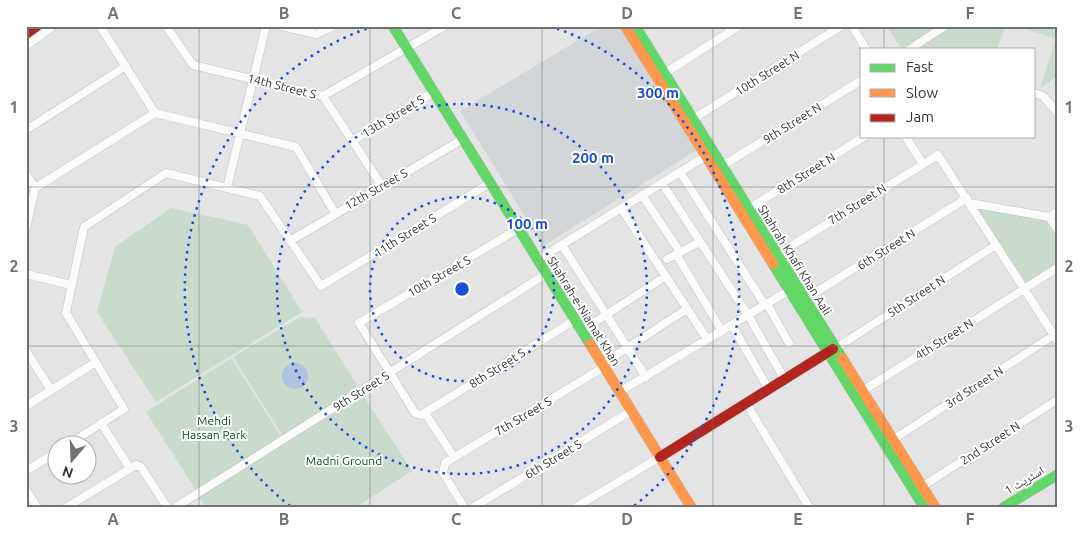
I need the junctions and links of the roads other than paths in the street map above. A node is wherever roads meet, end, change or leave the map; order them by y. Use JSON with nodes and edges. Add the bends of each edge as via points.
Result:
{"nodes":[{"id":1,"x":37,"y":26,"type":"edge"},
{"id":2,"x":54,"y":26,"type":"edge"},
{"id":3,"x":100,"y":26,"type":"edge"},
{"id":4,"x":166,"y":26,"type":"edge"},
{"id":5,"x":266,"y":26,"type":"edge"},
{"id":6,"x":281,"y":26,"type":"edge"},
{"id":7,"x":334,"y":26,"type":"edge"},
{"id":8,"x":393,"y":26,"type":"edge"},
{"id":9,"x":445,"y":26,"type":"edge"},
{"id":10,"x":625,"y":26,"type":"edge"},
{"id":11,"x":739,"y":26,"type":"edge"},
{"id":12,"x":852,"y":26,"type":"edge"},
{"id":13,"x":945,"y":26,"type":"edge"},
{"id":14,"x":637,"y":27,"type":"edge"},
{"id":15,"x":839,"y":27,"type":"edge"},
{"id":16,"x":26,"y":34,"type":"edge"},
{"id":17,"x":26,"y":46,"type":"edge"},
{"id":18,"x":865,"y":48,"type":"edge"},
{"id":19,"x":912,"y":48,"type":"edge"},
{"id":20,"x":407,"y":49,"type":"junction"},
{"id":21,"x":126,"y":66,"type":"junction"},
{"id":22,"x":661,"y":72,"type":"junction"},
{"id":23,"x":253,"y":79,"type":"junction"},
{"id":24,"x":860,"y":81,"type":"edge"},
{"id":25,"x":434,"y":92,"type":"junction"},
{"id":26,"x":1036,"y":94,"type":"edge"},
{"id":27,"x":323,"y":96,"type":"junction"},
{"id":28,"x":1057,"y":112,"type":"edge"},
{"id":29,"x":155,"y":113,"type":"junction"},
{"id":30,"x":693,"y":119,"type":"junction"},
{"id":31,"x":26,"y":130,"type":"edge"},
{"id":32,"x":240,"y":134,"type":"junction"},
{"id":33,"x":862,"y":138,"type":"edge"},
{"id":34,"x":906,"y":138,"type":"edge"},
{"id":35,"x":463,"y":139,"type":"junction"},
{"id":36,"x":352,"y":141,"type":"junction"},
{"id":37,"x":710,"y":157,"type":"junction"},
{"id":38,"x":922,"y":164,"type":"junction"},
{"id":39,"x":722,"y":166,"type":"junction"},
{"id":40,"x":680,"y":172,"type":"junction"},
{"id":41,"x":26,"y":174,"type":"edge"},
{"id":42,"x":490,"y":182,"type":"junction"},
{"id":43,"x":662,"y":183,"type":"junction"},
{"id":44,"x":382,"y":186,"type":"junction"},
{"id":45,"x":35,"y":188,"type":"junction"},
{"id":46,"x":227,"y":188,"type":"junction"},
{"id":47,"x":642,"y":195,"type":"junction"},
{"id":48,"x":968,"y":200,"type":"junction"},
{"id":49,"x":621,"y":208,"type":"junction"},
{"id":50,"x":748,"y":209,"type":"junction"},
{"id":51,"x":1057,"y":212,"type":"edge"},
{"id":52,"x":336,"y":213,"type":"junction"},
{"id":53,"x":1049,"y":216,"type":"junction"},
{"id":54,"x":26,"y":228,"type":"edge"},
{"id":55,"x":518,"y":229,"type":"junction"},
{"id":56,"x":1057,"y":229,"type":"edge"},
{"id":57,"x":290,"y":241,"type":"junction"},
{"id":58,"x":700,"y":242,"type":"junction"},
{"id":59,"x":562,"y":245,"type":"junction"},
{"id":60,"x":996,"y":245,"type":"junction"},
{"id":61,"x":678,"y":253,"type":"junction"},
{"id":62,"x":777,"y":254,"type":"junction"},
{"id":63,"x":667,"y":259,"type":"dead end"},
{"id":64,"x":538,"y":260,"type":"junction"},
{"id":65,"x":1057,"y":268,"type":"edge"},
{"id":66,"x":26,"y":274,"type":"edge"},
{"id":67,"x":546,"y":274,"type":"junction"},
{"id":68,"x":666,"y":276,"type":"junction"},
{"id":69,"x":72,"y":285,"type":"junction"},
{"id":70,"x":1024,"y":288,"type":"junction"},
{"id":71,"x":790,"y":290,"type":"junction"},
{"id":72,"x":805,"y":300,"type":"junction"},
{"id":73,"x":766,"y":304,"type":"junction"},
{"id":74,"x":687,"y":309,"type":"junction"},
{"id":75,"x":606,"y":314,"type":"junction"},
{"id":76,"x":748,"y":315,"type":"junction"},
{"id":77,"x":575,"y":320,"type":"junction"},
{"id":78,"x":732,"y":325,"type":"junction"},
{"id":79,"x":581,"y":330,"type":"junction"},
{"id":80,"x":722,"y":331,"type":"junction"},
{"id":81,"x":1055,"y":338,"type":"edge"},
{"id":82,"x":707,"y":340,"type":"junction"},
{"id":83,"x":789,"y":343,"type":"dead end"},
{"id":84,"x":626,"y":347,"type":"junction"},
{"id":85,"x":26,"y":350,"type":"edge"},
{"id":86,"x":832,"y":350,"type":"junction"},
{"id":87,"x":96,"y":362,"type":"junction"},
{"id":88,"x":603,"y":365,"type":"junction"},
{"id":89,"x":389,"y":373,"type":"junction"},
{"id":90,"x":646,"y":377,"type":"junction"},
{"id":91,"x":785,"y":380,"type":"junction"},
{"id":92,"x":51,"y":390,"type":"junction"},
{"id":93,"x":769,"y":390,"type":"junction"},
{"id":94,"x":864,"y":390,"type":"junction"},
{"id":95,"x":620,"y":392,"type":"junction"},
{"id":96,"x":1057,"y":400,"type":"edge"},
{"id":97,"x":746,"y":404,"type":"junction"},
{"id":98,"x":26,"y":406,"type":"edge"},
{"id":99,"x":631,"y":411,"type":"junction"},
{"id":100,"x":422,"y":414,"type":"junction"},
{"id":101,"x":101,"y":423,"type":"junction"},
{"id":102,"x":81,"y":436,"type":"edge"},
{"id":103,"x":894,"y":439,"type":"junction"},
{"id":104,"x":48,"y":457,"type":"edge"},
{"id":105,"x":454,"y":457,"type":"junction"},
{"id":106,"x":660,"y":457,"type":"junction"},
{"id":107,"x":129,"y":467,"type":"junction"},
{"id":108,"x":26,"y":471,"type":"edge"},
{"id":109,"x":1057,"y":475,"type":"edge"},
{"id":110,"x":922,"y":486,"type":"junction"},
{"id":111,"x":26,"y":490,"type":"edge"},
{"id":112,"x":687,"y":506,"type":"edge"},
{"id":113,"x":931,"y":506,"type":"edge"},
{"id":114,"x":37,"y":507,"type":"edge"},
{"id":115,"x":67,"y":507,"type":"edge"},
{"id":116,"x":167,"y":507,"type":"edge"},
{"id":117,"x":176,"y":507,"type":"edge"},
{"id":118,"x":464,"y":507,"type":"edge"},
{"id":119,"x":474,"y":507,"type":"edge"},
{"id":120,"x":576,"y":507,"type":"edge"},
{"id":121,"x":809,"y":507,"type":"edge"},
{"id":122,"x":1004,"y":507,"type":"edge"}],
"edges":[{"from":1,"to":16,"type":"main road"},
{"from":2,"to":17,"type":"street"},
{"from":3,"to":21,"type":"street"},
{"from":4,"to":23,"type":"street","name":"14th Street S","via":[[193,65]]},
{"from":5,"to":23,"type":"street"},
{"from":6,"to":7,"type":"street","via":[[320,34]]},
{"from":8,"to":20,"type":"main road","name":"Shahrah-e-Niamat Khan"},
{"from":9,"to":20,"type":"street","name":"14th Street S"},
{"from":10,"to":22,"type":"main road","name":"Shahrah Khafi Khan Aali"},
{"from":11,"to":22,"type":"street"},
{"from":12,"to":18,"type":"street"},
{"from":13,"to":19,"type":"street"},
{"from":14,"to":22,"type":"main road","name":"Shahrah Khafi Khan Aali"},
{"from":15,"to":30,"type":"street","name":"10th Street N"},
{"from":20,"to":25,"type":"main road","name":"Shahrah-e-Niamat Khan"},
{"from":20,"to":27,"type":"street","name":"14th Street S"},
{"from":21,"to":29,"type":"street"},
{"from":21,"to":31,"type":"street"},
{"from":22,"to":30,"type":"main road","name":"Shahrah Khafi Khan Aali"},
{"from":22,"to":37,"type":"main road","name":"Shahrah Khafi Khan Aali"},
{"from":23,"to":27,"type":"street","name":"14th Street S"},
{"from":23,"to":32,"type":"street"},
{"from":24,"to":39,"type":"street","name":"9th Street N"},
{"from":25,"to":35,"type":"main road","name":"Shahrah-e-Niamat Khan"},
{"from":25,"to":36,"type":"street","name":"13th Street S"},
{"from":26,"to":28,"type":"street","via":[[1043,96]]},
{"from":27,"to":36,"type":"street"},
{"from":29,"to":32,"type":"street"},
{"from":29,"to":45,"type":"street"},
{"from":30,"to":37,"type":"main road","name":"Shahrah Khafi Khan Aali"},
{"from":32,"to":46,"type":"street"},
{"from":32,"to":52,"type":"street","via":[[296,147]]},
{"from":33,"to":50,"type":"street","name":"8th Street N"},
{"from":34,"to":38,"type":"street"},
{"from":35,"to":42,"type":"main road","name":"Shahrah-e-Niamat Khan"},
{"from":35,"to":44,"type":"street","name":"12th Street S"},
{"from":36,"to":44,"type":"street"},
{"from":37,"to":39,"type":"main road","name":"Shahrah Khafi Khan Aali"},
{"from":37,"to":40,"type":"street"},
{"from":37,"to":71,"type":"main road","name":"Shahrah Khafi Khan Aali"},
{"from":38,"to":48,"type":"street","name":"7th Street N","via":[[938,155]]},
{"from":38,"to":62,"type":"street","name":"7th Street N"},
{"from":39,"to":50,"type":"main road","name":"Shahrah Khafi Khan Aali"},
{"from":40,"to":43,"type":"street"},
{"from":40,"to":73,"type":"street"},
{"from":41,"to":45,"type":"street"},
{"from":42,"to":55,"type":"main road","name":"Shahrah-e-Niamat Khan"},
{"from":42,"to":57,"type":"street","name":"11th Street S","via":[[320,286]]},
{"from":43,"to":47,"type":"street"},
{"from":43,"to":58,"type":"street"},
{"from":44,"to":52,"type":"street","name":"12th Street S"},
{"from":45,"to":54,"type":"street"},
{"from":46,"to":57,"type":"street","via":[[260,196]]},
{"from":46,"to":69,"type":"street","via":[[166,173],[84,227]]},
{"from":47,"to":49,"type":"street"},
{"from":47,"to":61,"type":"street"},
{"from":48,"to":53,"type":"street"},
{"from":48,"to":60,"type":"street"},
{"from":48,"to":72,"type":"street","name":"6th Street N"},
{"from":49,"to":59,"type":"street"},
{"from":49,"to":68,"type":"street"},
{"from":50,"to":62,"type":"main road","name":"Shahrah Khafi Khan Aali"},
{"from":51,"to":53,"type":"street"},
{"from":52,"to":57,"type":"street","name":"12th Street S"},
{"from":53,"to":56,"type":"street"},
{"from":55,"to":64,"type":"main road","name":"Shahrah-e-Niamat Khan"},
{"from":55,"to":89,"type":"street","name":"10th Street S","via":[[359,322]]},
{"from":58,"to":61,"type":"street"},
{"from":58,"to":76,"type":"street"},
{"from":59,"to":64,"type":"street"},
{"from":59,"to":75,"type":"street"},
{"from":60,"to":70,"type":"street"},
{"from":60,"to":86,"type":"street","name":"5th Street N"},
{"from":61,"to":63,"type":"street"},
{"from":61,"to":80,"type":"street"},
{"from":62,"to":72,"type":"main road","name":"Shahrah Khafi Khan Aali"},
{"from":64,"to":67,"type":"main road","name":"Shahrah-e-Niamat Khan"},
{"from":65,"to":70,"type":"street","name":"4th Street N"},
{"from":66,"to":69,"type":"street"},
{"from":67,"to":77,"type":"main road","name":"Shahrah-e-Niamat Khan"},
{"from":67,"to":89,"type":"street","name":"9th Street S"},
{"from":68,"to":74,"type":"street"},
{"from":68,"to":75,"type":"street"},
{"from":69,"to":87,"type":"street","via":[[66,313]]},
{"from":70,"to":81,"type":"street"},
{"from":70,"to":94,"type":"street","name":"4th Street N"},
{"from":71,"to":73,"type":"street"},
{"from":71,"to":86,"type":"main road","name":"Shahrah Khafi Khan Aali"},
{"from":72,"to":86,"type":"main road","name":"Shahrah Khafi Khan Aali"},
{"from":73,"to":76,"type":"street"},
{"from":73,"to":83,"type":"street"},
{"from":74,"to":82,"type":"street"},
{"from":74,"to":84,"type":"street","name":"7th Street S"},
{"from":75,"to":79,"type":"street"},
{"from":75,"to":84,"type":"street"},
{"from":76,"to":78,"type":"street"},
{"from":76,"to":91,"type":"street"},
{"from":77,"to":79,"type":"main road","name":"Shahrah-e-Niamat Khan"},
{"from":77,"to":100,"type":"street","name":"8th Street S"},
{"from":78,"to":80,"type":"street"},
{"from":78,"to":93,"type":"street"},
{"from":79,"to":88,"type":"main road","name":"Shahrah-e-Niamat Khan"},
{"from":80,"to":82,"type":"street"},
{"from":81,"to":103,"type":"street","name":"3rd Street N"},
{"from":82,"to":90,"type":"street"},
{"from":84,"to":88,"type":"street","name":"7th Street S"},
{"from":84,"to":90,"type":"street"},
{"from":85,"to":92,"type":"street"},
{"from":86,"to":91,"type":"main road"},
{"from":86,"to":94,"type":"main road","name":"Shahrah Khafi Khan Aali"},
{"from":86,"to":113,"type":"main road","name":"Shahrah Khafi Khan Aali"},
{"from":87,"to":92,"type":"street"},
{"from":87,"to":101,"type":"street","via":[[124,409]]},
{"from":88,"to":95,"type":"main road","name":"Shahrah-e-Niamat Khan"},
{"from":88,"to":105,"type":"street","name":"7th Street S"},
{"from":89,"to":100,"type":"street"},
{"from":89,"to":117,"type":"street","name":"9th Street S"},
{"from":90,"to":95,"type":"street"},
{"from":91,"to":93,"type":"main road"},
{"from":92,"to":98,"type":"street"},
{"from":93,"to":97,"type":"main road"},
{"from":94,"to":103,"type":"main road","name":"Shahrah Khafi Khan Aali"},
{"from":95,"to":99,"type":"main road","name":"Shahrah-e-Niamat Khan"},
{"from":96,"to":110,"type":"street","name":"2nd Street N"},
{"from":97,"to":106,"type":"main road"},
{"from":97,"to":121,"type":"street"},
{"from":99,"to":106,"type":"main road","name":"Shahrah-e-Niamat Khan"},
{"from":99,"to":119,"type":"street","name":"6th Street S"},
{"from":100,"to":105,"type":"street"},
{"from":101,"to":102,"type":"street"},
{"from":101,"to":107,"type":"street"},
{"from":103,"to":110,"type":"main road","name":"Shahrah Khafi Khan Aali"},
{"from":104,"to":108,"type":"street"},
{"from":105,"to":118,"type":"street","name":"7th Street S","via":[[445,463],[443,473]]},
{"from":106,"to":112,"type":"main road","name":"Shahrah-e-Niamat Khan"},
{"from":106,"to":120,"type":"street"},
{"from":107,"to":115,"type":"street"},
{"from":107,"to":116,"type":"street","via":[[139,465]]},
{"from":109,"to":122,"type":"main road","name":"اسٹریٹ 1"},
{"from":110,"to":113,"type":"main road","name":"Shahrah Khafi Khan Aali"},
{"from":111,"to":114,"type":"street"}]}
